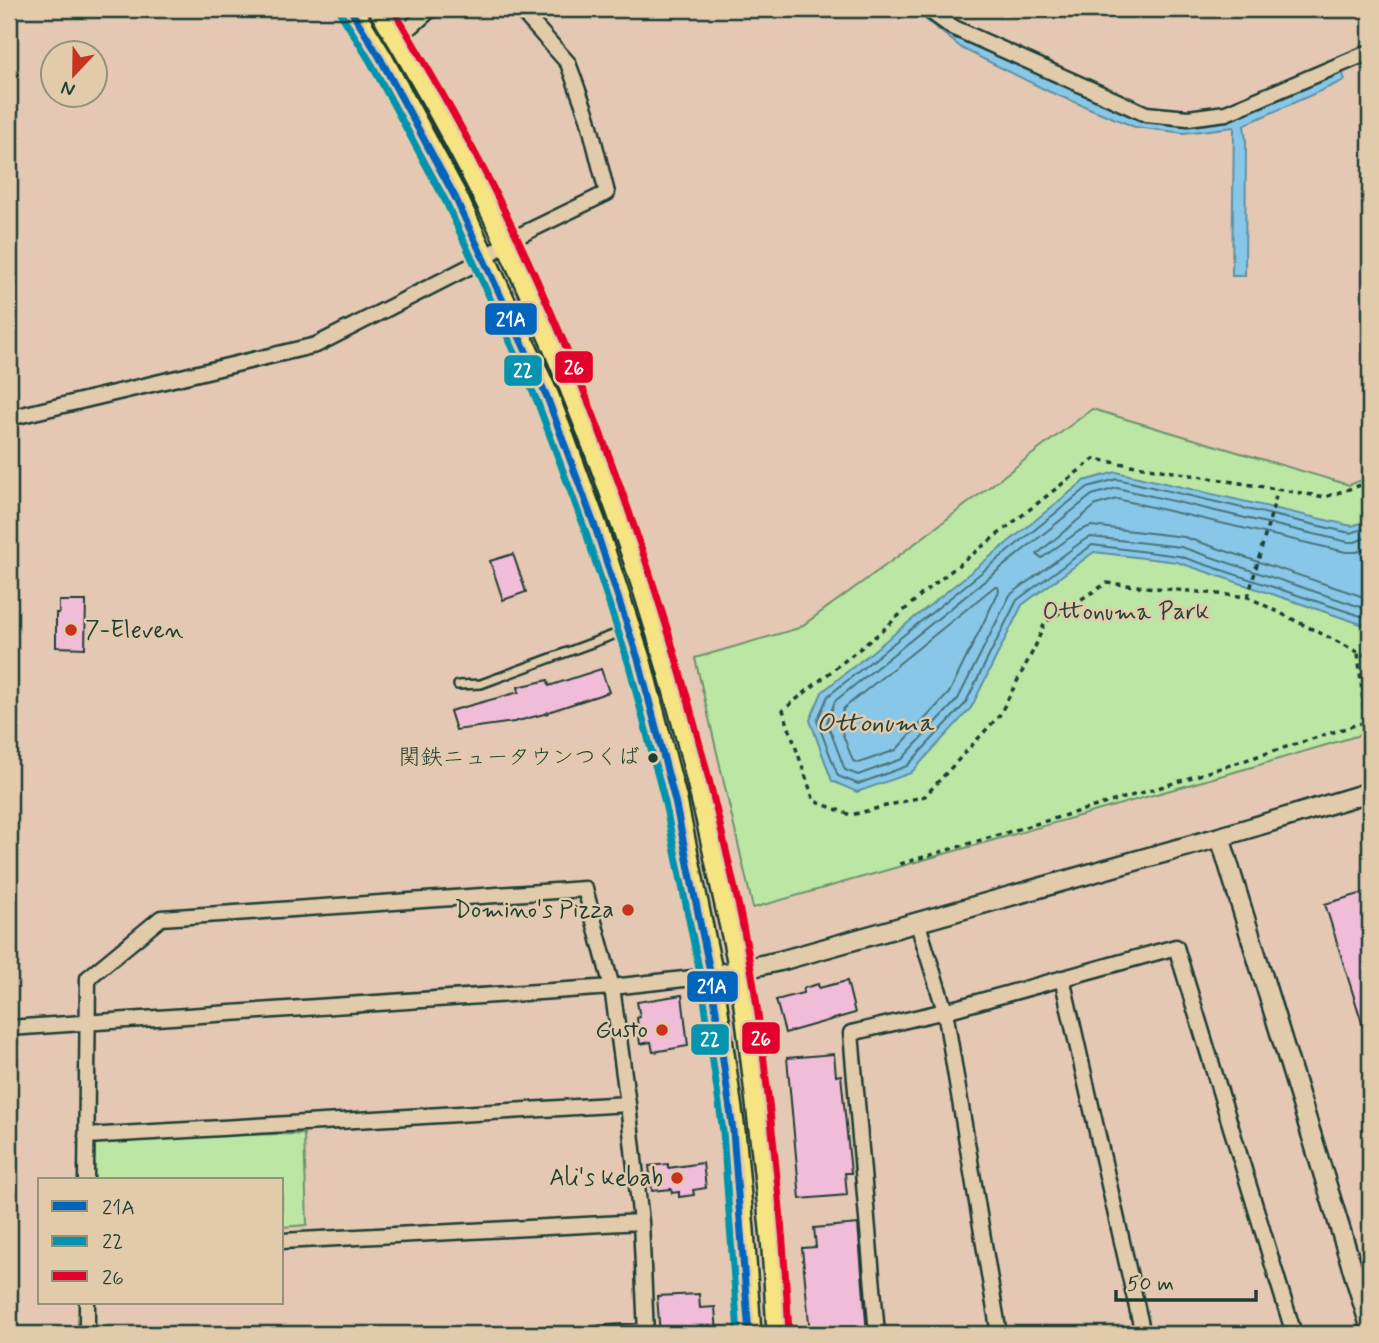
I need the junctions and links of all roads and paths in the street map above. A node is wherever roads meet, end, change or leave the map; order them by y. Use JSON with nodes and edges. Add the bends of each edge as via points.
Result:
{"nodes":[{"id":1,"x":350,"y":9,"type":"edge"},
{"id":2,"x":381,"y":9,"type":"edge"},
{"id":3,"x":431,"y":9,"type":"edge"},
{"id":4,"x":520,"y":9,"type":"edge"},
{"id":5,"x":927,"y":9,"type":"edge"},
{"id":6,"x":412,"y":26,"type":"dead end"},
{"id":7,"x":1370,"y":52,"type":"edge"},
{"id":8,"x":508,"y":241,"type":"junction"},
{"id":9,"x":484,"y":259,"type":"junction"},
{"id":10,"x":9,"y":418,"type":"edge"},
{"id":11,"x":1370,"y":482,"type":"edge"},
{"id":12,"x":1278,"y":489,"type":"junction"},
{"id":13,"x":1248,"y":597,"type":"junction"},
{"id":14,"x":628,"y":630,"type":"junction"},
{"id":15,"x":1358,"y":652,"type":"junction"},
{"id":16,"x":1370,"y":657,"type":"edge"},
{"id":17,"x":458,"y":685,"type":"dead end"},
{"id":18,"x":1370,"y":792,"type":"edge"},
{"id":19,"x":1220,"y":837,"type":"junction"},
{"id":20,"x":900,"y":864,"type":"dead end"},
{"id":21,"x":917,"y":921,"type":"junction"},
{"id":22,"x":741,"y":970,"type":"junction"},
{"id":23,"x":710,"y":976,"type":"junction"},
{"id":24,"x":1062,"y":978,"type":"junction"},
{"id":25,"x":612,"y":987,"type":"junction"},
{"id":26,"x":945,"y":1010,"type":"junction"},
{"id":27,"x":87,"y":1024,"type":"junction"},
{"id":28,"x":9,"y":1028,"type":"edge"},
{"id":29,"x":628,"y":1104,"type":"junction"},
{"id":30,"x":86,"y":1136,"type":"junction"},
{"id":31,"x":86,"y":1178,"type":"edge"},
{"id":32,"x":641,"y":1222,"type":"junction"},
{"id":33,"x":284,"y":1241,"type":"edge"},
{"id":34,"x":87,"y":1304,"type":"edge"},
{"id":35,"x":1370,"y":1326,"type":"edge"},
{"id":36,"x":646,"y":1333,"type":"edge"},
{"id":37,"x":87,"y":1334,"type":"edge"},
{"id":38,"x":599,"y":1334,"type":"edge"},
{"id":39,"x":749,"y":1334,"type":"edge"},
{"id":40,"x":779,"y":1334,"type":"edge"},
{"id":41,"x":877,"y":1334,"type":"edge"},
{"id":42,"x":999,"y":1334,"type":"edge"},
{"id":43,"x":1143,"y":1334,"type":"edge"},
{"id":44,"x":1294,"y":1334,"type":"edge"}],
"edges":[{"from":1,"to":9,"type":"main road","via":[[455,197]]},
{"from":2,"to":8,"type":"main road"},
{"from":3,"to":6,"type":"street"},
{"from":4,"to":8,"type":"street","via":[[568,63],[607,192]]},
{"from":5,"to":7,"type":"street","via":[[952,27],[1146,114],[1188,118],[1226,113]]},
{"from":8,"to":9,"type":"street"},
{"from":8,"to":22,"type":"main road","via":[[624,523],[704,797]]},
{"from":9,"to":10,"type":"street","via":[[316,345]]},
{"from":9,"to":14,"type":"main road","via":[[547,397]]},
{"from":11,"to":12,"type":"path","via":[[1325,496]]},
{"from":12,"to":13,"type":"path"},
{"from":12,"to":13,"type":"path","via":[[1094,459],[783,710],[814,801],[851,815],[925,796],[999,716],[1045,622],[1107,583]]},
{"from":13,"to":15,"type":"path"},
{"from":14,"to":17,"type":"lane","via":[[481,684]]},
{"from":14,"to":23,"type":"main road","via":[[675,801]]},
{"from":15,"to":16,"type":"path"},
{"from":15,"to":20,"type":"path","via":[[1365,722]]},
{"from":18,"to":19,"type":"street"},
{"from":19,"to":21,"type":"street"},
{"from":19,"to":35,"type":"street"},
{"from":21,"to":22,"type":"street"},
{"from":21,"to":26,"type":"street"},
{"from":22,"to":23,"type":"street"},
{"from":22,"to":40,"type":"main road","via":[[773,1232]]},
{"from":23,"to":25,"type":"street"},
{"from":23,"to":39,"type":"main road","via":[[733,1131]]},
{"from":24,"to":26,"type":"street"},
{"from":24,"to":43,"type":"street"},
{"from":24,"to":44,"type":"street","via":[[1176,947]]},
{"from":25,"to":27,"type":"street"},
{"from":25,"to":27,"type":"street","via":[[585,889],[161,918],[88,978]]},
{"from":25,"to":29,"type":"street"},
{"from":26,"to":41,"type":"street","via":[[851,1033]]},
{"from":26,"to":42,"type":"street"},
{"from":27,"to":28,"type":"street"},
{"from":27,"to":30,"type":"street"},
{"from":29,"to":30,"type":"street"},
{"from":29,"to":32,"type":"street"},
{"from":30,"to":31,"type":"street"},
{"from":32,"to":33,"type":"street"},
{"from":32,"to":36,"type":"street"},
{"from":34,"to":37,"type":"street"},
{"from":36,"to":38,"type":"street"}]}
